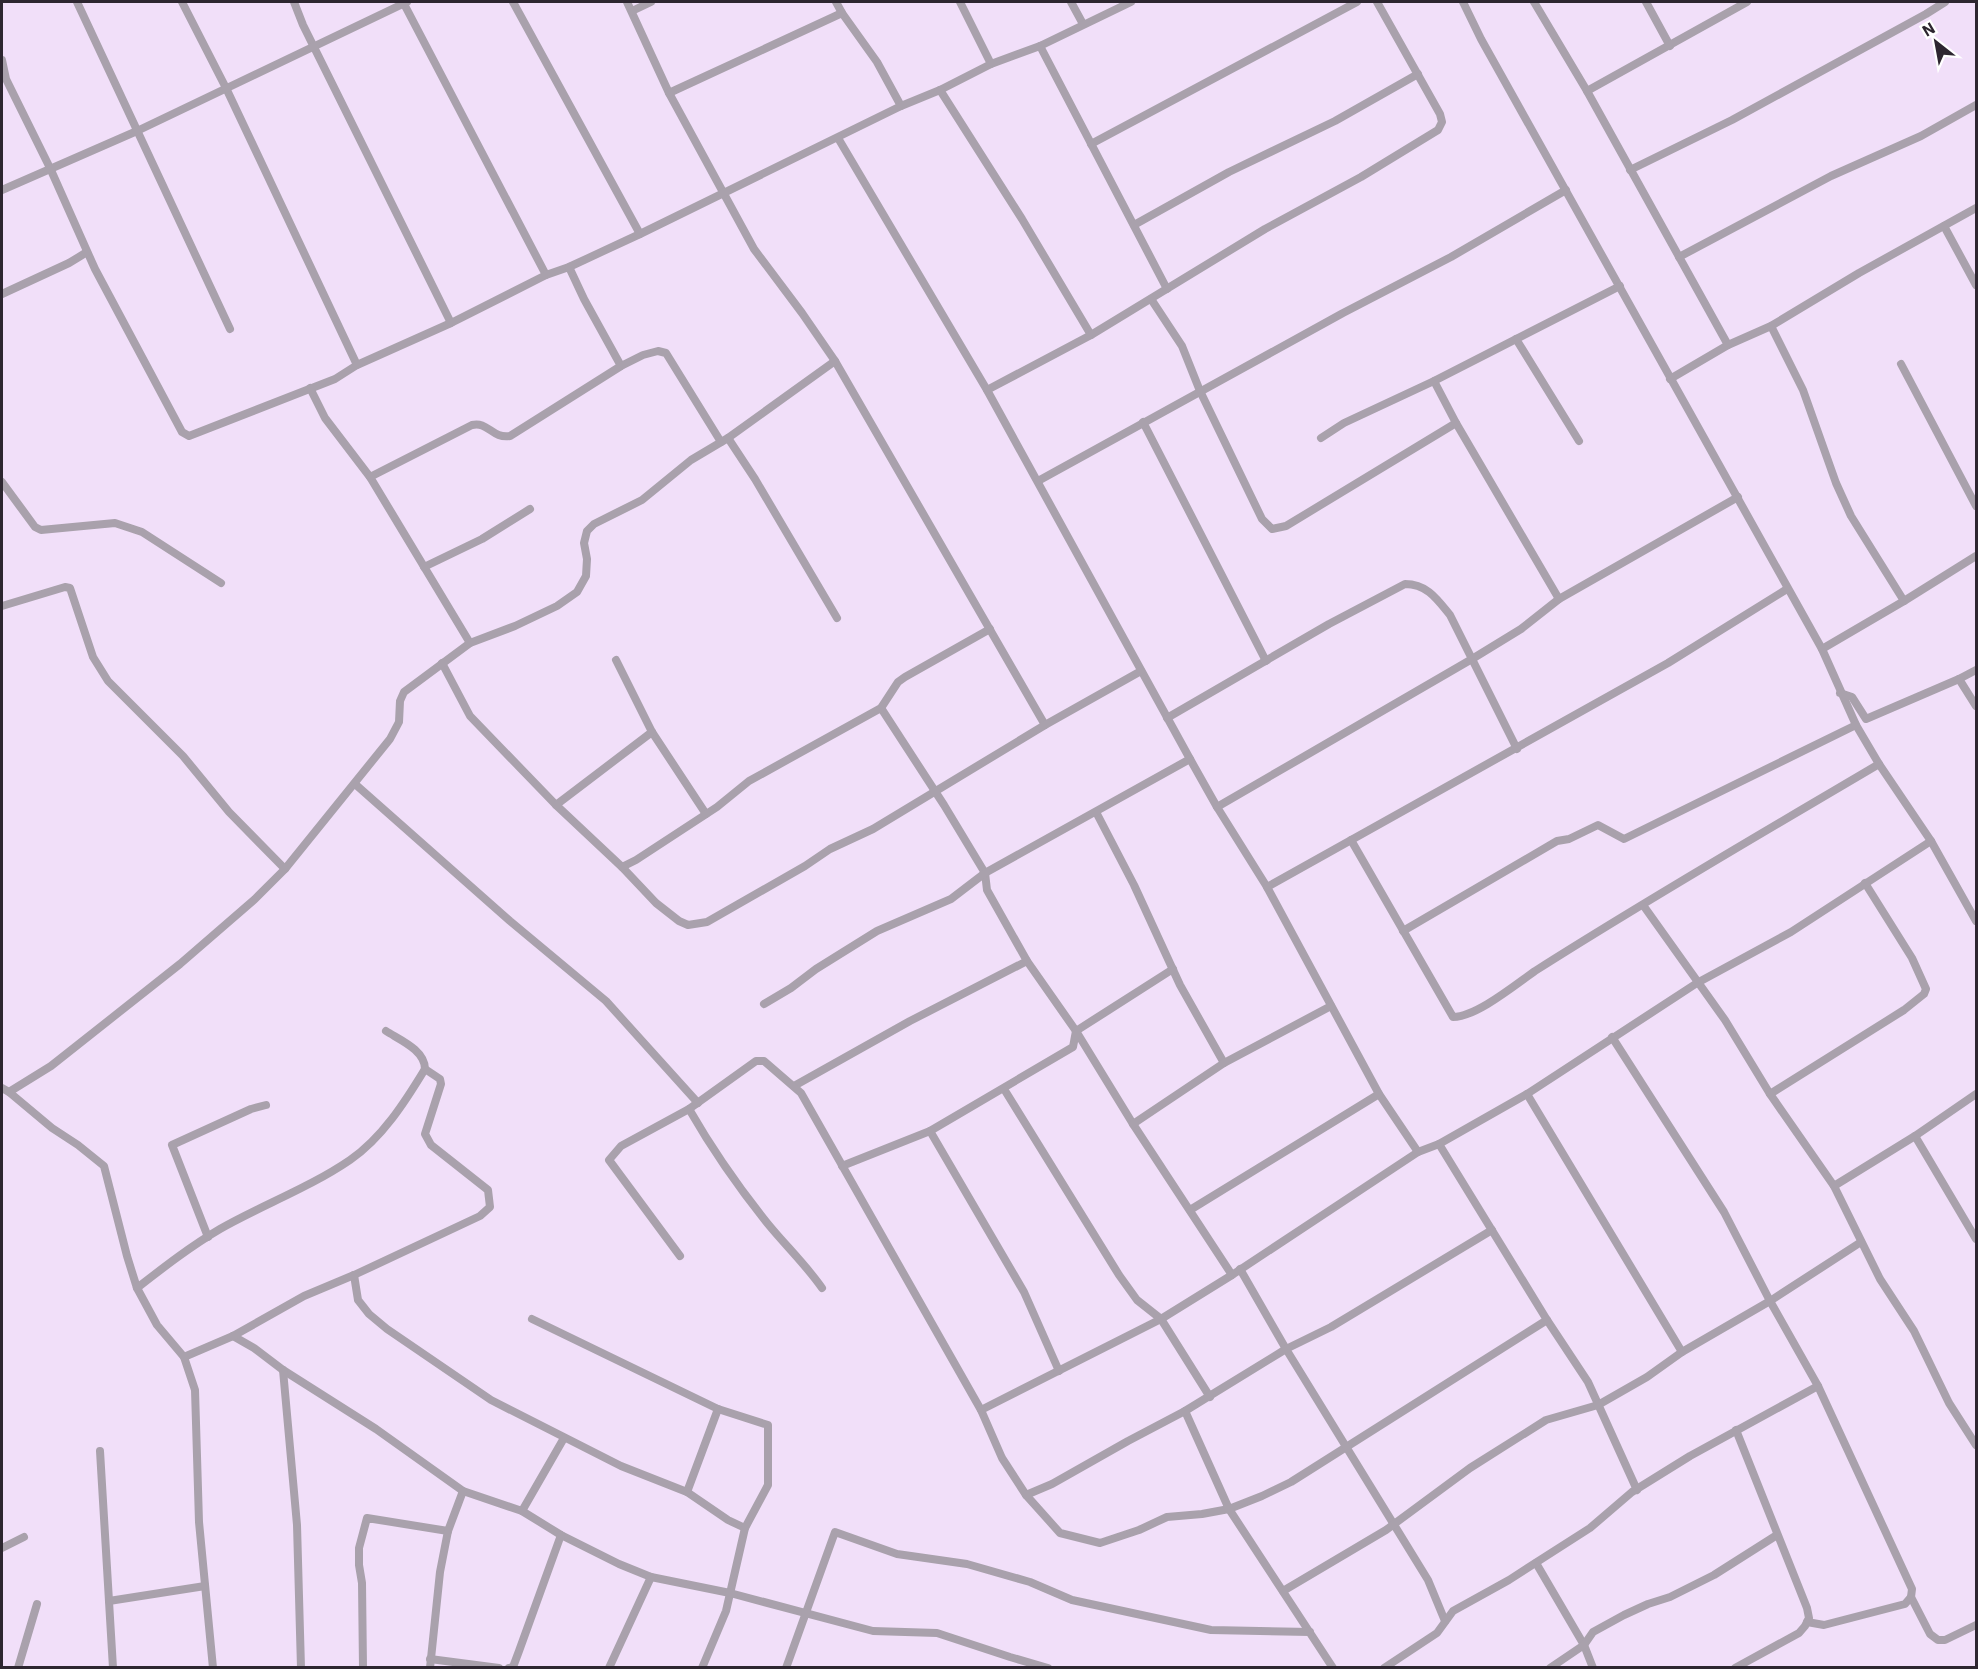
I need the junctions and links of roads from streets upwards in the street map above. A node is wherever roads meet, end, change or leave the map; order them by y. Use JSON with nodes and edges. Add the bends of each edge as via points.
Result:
{"nodes":[{"id":1,"x":77,"y":2,"type":"edge"},
{"id":2,"x":182,"y":2,"type":"edge"},
{"id":3,"x":294,"y":2,"type":"edge"},
{"id":4,"x":405,"y":2,"type":"edge"},
{"id":5,"x":513,"y":2,"type":"edge"},
{"id":6,"x":627,"y":2,"type":"edge"},
{"id":7,"x":651,"y":2,"type":"edge"},
{"id":8,"x":836,"y":2,"type":"edge"},
{"id":9,"x":960,"y":2,"type":"edge"},
{"id":10,"x":1071,"y":2,"type":"edge"},
{"id":11,"x":1131,"y":2,"type":"edge"},
{"id":12,"x":1357,"y":2,"type":"edge"},
{"id":13,"x":1377,"y":2,"type":"edge"},
{"id":14,"x":1463,"y":2,"type":"edge"},
{"id":15,"x":1534,"y":2,"type":"edge"},
{"id":16,"x":1646,"y":2,"type":"edge"},
{"id":17,"x":1747,"y":2,"type":"edge"},
{"id":18,"x":1943,"y":2,"type":"edge"},
{"id":19,"x":632,"y":11,"type":"junction"},
{"id":20,"x":842,"y":13,"type":"junction"},
{"id":21,"x":1083,"y":24,"type":"junction"},
{"id":22,"x":314,"y":45,"type":"junction"},
{"id":23,"x":1670,"y":45,"type":"junction"},
{"id":24,"x":1040,"y":46,"type":"junction"},
{"id":25,"x":2,"y":60,"type":"edge"},
{"id":26,"x":991,"y":64,"type":"junction"},
{"id":27,"x":1418,"y":74,"type":"junction"},
{"id":28,"x":226,"y":88,"type":"junction"},
{"id":29,"x":940,"y":90,"type":"junction"},
{"id":30,"x":1587,"y":91,"type":"junction"},
{"id":31,"x":669,"y":93,"type":"junction"},
{"id":32,"x":1977,"y":105,"type":"edge"},
{"id":33,"x":901,"y":106,"type":"junction"},
{"id":34,"x":137,"y":131,"type":"junction"},
{"id":35,"x":838,"y":138,"type":"junction"},
{"id":36,"x":1091,"y":144,"type":"junction"},
{"id":37,"x":50,"y":168,"type":"junction"},
{"id":38,"x":1630,"y":170,"type":"junction"},
{"id":39,"x":2,"y":190,"type":"edge"},
{"id":40,"x":1566,"y":190,"type":"junction"},
{"id":41,"x":724,"y":193,"type":"junction"},
{"id":42,"x":1977,"y":208,"type":"edge"},
{"id":43,"x":1134,"y":225,"type":"junction"},
{"id":44,"x":1944,"y":226,"type":"junction"},
{"id":45,"x":640,"y":234,"type":"junction"},
{"id":46,"x":87,"y":252,"type":"junction"},
{"id":47,"x":1680,"y":257,"type":"junction"},
{"id":48,"x":569,"y":267,"type":"junction"},
{"id":49,"x":546,"y":275,"type":"junction"},
{"id":50,"x":1977,"y":285,"type":"edge"},
{"id":51,"x":1620,"y":286,"type":"junction"},
{"id":52,"x":1167,"y":289,"type":"junction"},
{"id":53,"x":2,"y":294,"type":"edge"},
{"id":54,"x":1151,"y":299,"type":"junction"},
{"id":55,"x":451,"y":323,"type":"junction"},
{"id":56,"x":1771,"y":326,"type":"junction"},
{"id":57,"x":230,"y":329,"type":"dead end"},
{"id":58,"x":1091,"y":335,"type":"junction"},
{"id":59,"x":1516,"y":339,"type":"junction"},
{"id":60,"x":1728,"y":345,"type":"junction"},
{"id":61,"x":835,"y":361,"type":"junction"},
{"id":62,"x":1901,"y":364,"type":"dead end"},
{"id":63,"x":357,"y":365,"type":"junction"},
{"id":64,"x":621,"y":366,"type":"junction"},
{"id":65,"x":1670,"y":379,"type":"junction"},
{"id":66,"x":1434,"y":381,"type":"junction"},
{"id":67,"x":310,"y":388,"type":"junction"},
{"id":68,"x":987,"y":390,"type":"junction"},
{"id":69,"x":1200,"y":391,"type":"junction"},
{"id":70,"x":1143,"y":422,"type":"junction"},
{"id":71,"x":1456,"y":423,"type":"junction"},
{"id":72,"x":1321,"y":438,"type":"dead end"},
{"id":73,"x":724,"y":440,"type":"junction"},
{"id":74,"x":1579,"y":441,"type":"dead end"},
{"id":75,"x":370,"y":477,"type":"junction"},
{"id":76,"x":1038,"y":481,"type":"junction"},
{"id":77,"x":2,"y":482,"type":"edge"},
{"id":78,"x":1738,"y":497,"type":"junction"},
{"id":79,"x":1977,"y":506,"type":"edge"},
{"id":80,"x":530,"y":509,"type":"dead end"},
{"id":81,"x":1977,"y":555,"type":"edge"},
{"id":82,"x":424,"y":567,"type":"junction"},
{"id":83,"x":221,"y":583,"type":"dead end"},
{"id":84,"x":1787,"y":589,"type":"junction"},
{"id":85,"x":1559,"y":599,"type":"junction"},
{"id":86,"x":1904,"y":601,"type":"junction"},
{"id":87,"x":2,"y":606,"type":"edge"},
{"id":88,"x":837,"y":618,"type":"dead end"},
{"id":89,"x":990,"y":629,"type":"junction"},
{"id":90,"x":470,"y":643,"type":"junction"},
{"id":91,"x":1822,"y":649,"type":"junction"},
{"id":92,"x":1472,"y":659,"type":"junction"},
{"id":93,"x":616,"y":660,"type":"dead end"},
{"id":94,"x":1266,"y":661,"type":"junction"},
{"id":95,"x":442,"y":663,"type":"junction"},
{"id":96,"x":1977,"y":669,"type":"edge"},
{"id":97,"x":1141,"y":671,"type":"junction"},
{"id":98,"x":1959,"y":679,"type":"junction"},
{"id":99,"x":1840,"y":693,"type":"junction"},
{"id":100,"x":1977,"y":706,"type":"edge"},
{"id":101,"x":881,"y":708,"type":"junction"},
{"id":102,"x":1167,"y":718,"type":"junction"},
{"id":103,"x":1045,"y":725,"type":"junction"},
{"id":104,"x":1856,"y":725,"type":"junction"},
{"id":105,"x":652,"y":732,"type":"junction"},
{"id":106,"x":1517,"y":749,"type":"junction"},
{"id":107,"x":1190,"y":759,"type":"junction"},
{"id":108,"x":1879,"y":764,"type":"junction"},
{"id":109,"x":355,"y":784,"type":"junction"},
{"id":110,"x":935,"y":792,"type":"junction"},
{"id":111,"x":556,"y":805,"type":"junction"},
{"id":112,"x":1217,"y":807,"type":"junction"},
{"id":113,"x":1096,"y":812,"type":"junction"},
{"id":114,"x":706,"y":814,"type":"junction"},
{"id":115,"x":1351,"y":840,"type":"junction"},
{"id":116,"x":1931,"y":841,"type":"junction"},
{"id":117,"x":622,"y":867,"type":"junction"},
{"id":118,"x":285,"y":868,"type":"junction"},
{"id":119,"x":985,"y":873,"type":"junction"},
{"id":120,"x":1865,"y":882,"type":"junction"},
{"id":121,"x":1268,"y":887,"type":"junction"},
{"id":122,"x":1642,"y":905,"type":"junction"},
{"id":123,"x":1977,"y":921,"type":"edge"},
{"id":124,"x":1403,"y":931,"type":"junction"},
{"id":125,"x":1027,"y":960,"type":"junction"},
{"id":126,"x":1173,"y":969,"type":"junction"},
{"id":127,"x":1697,"y":982,"type":"junction"},
{"id":128,"x":764,"y":1004,"type":"dead end"},
{"id":129,"x":1331,"y":1006,"type":"junction"},
{"id":130,"x":386,"y":1030,"type":"dead end"},
{"id":131,"x":1076,"y":1031,"type":"junction"},
{"id":132,"x":1612,"y":1037,"type":"junction"},
{"id":133,"x":1224,"y":1063,"type":"junction"},
{"id":134,"x":425,"y":1069,"type":"junction"},
{"id":135,"x":794,"y":1086,"type":"junction"},
{"id":136,"x":1004,"y":1089,"type":"junction"},
{"id":137,"x":5,"y":1090,"type":"edge"},
{"id":138,"x":1379,"y":1094,"type":"junction"},
{"id":139,"x":1527,"y":1094,"type":"junction"},
{"id":140,"x":1770,"y":1094,"type":"junction"},
{"id":141,"x":1977,"y":1094,"type":"edge"},
{"id":142,"x":698,"y":1102,"type":"junction"},
{"id":143,"x":266,"y":1105,"type":"dead end"},
{"id":144,"x":689,"y":1109,"type":"junction"},
{"id":145,"x":1133,"y":1124,"type":"junction"},
{"id":146,"x":930,"y":1131,"type":"junction"},
{"id":147,"x":1915,"y":1136,"type":"junction"},
{"id":148,"x":1439,"y":1144,"type":"junction"},
{"id":149,"x":1418,"y":1152,"type":"junction"},
{"id":150,"x":842,"y":1166,"type":"junction"},
{"id":151,"x":1834,"y":1186,"type":"junction"},
{"id":152,"x":1190,"y":1210,"type":"junction"},
{"id":153,"x":1492,"y":1230,"type":"junction"},
{"id":154,"x":208,"y":1237,"type":"junction"},
{"id":155,"x":1977,"y":1239,"type":"edge"},
{"id":156,"x":1861,"y":1242,"type":"junction"},
{"id":157,"x":680,"y":1256,"type":"dead end"},
{"id":158,"x":1236,"y":1272,"type":"junction"},
{"id":159,"x":354,"y":1275,"type":"junction"},
{"id":160,"x":137,"y":1288,"type":"junction"},
{"id":161,"x":822,"y":1288,"type":"dead end"},
{"id":162,"x":1770,"y":1301,"type":"junction"},
{"id":163,"x":532,"y":1319,"type":"dead end"},
{"id":164,"x":1161,"y":1319,"type":"junction"},
{"id":165,"x":1546,"y":1320,"type":"junction"},
{"id":166,"x":233,"y":1336,"type":"junction"},
{"id":167,"x":1286,"y":1349,"type":"junction"},
{"id":168,"x":1682,"y":1352,"type":"junction"},
{"id":169,"x":184,"y":1357,"type":"junction"},
{"id":170,"x":283,"y":1370,"type":"junction"},
{"id":171,"x":1059,"y":1371,"type":"junction"},
{"id":172,"x":1818,"y":1386,"type":"junction"},
{"id":173,"x":1210,"y":1397,"type":"junction"},
{"id":174,"x":1598,"y":1406,"type":"junction"},
{"id":175,"x":718,"y":1409,"type":"junction"},
{"id":176,"x":981,"y":1410,"type":"junction"},
{"id":177,"x":1185,"y":1412,"type":"junction"},
{"id":178,"x":1736,"y":1430,"type":"junction"},
{"id":179,"x":564,"y":1438,"type":"junction"},
{"id":180,"x":1977,"y":1445,"type":"edge"},
{"id":181,"x":1347,"y":1446,"type":"junction"},
{"id":182,"x":99,"y":1451,"type":"dead end"},
{"id":183,"x":1637,"y":1490,"type":"junction"},
{"id":184,"x":463,"y":1491,"type":"junction"},
{"id":185,"x":687,"y":1492,"type":"junction"},
{"id":186,"x":1026,"y":1495,"type":"junction"},
{"id":187,"x":1229,"y":1509,"type":"junction"},
{"id":188,"x":522,"y":1511,"type":"junction"},
{"id":189,"x":1394,"y":1524,"type":"junction"},
{"id":190,"x":745,"y":1528,"type":"junction"},
{"id":191,"x":448,"y":1531,"type":"junction"},
{"id":192,"x":561,"y":1535,"type":"junction"},
{"id":193,"x":1777,"y":1535,"type":"junction"},
{"id":194,"x":24,"y":1537,"type":"dead end"},
{"id":195,"x":2,"y":1548,"type":"edge"},
{"id":196,"x":1536,"y":1563,"type":"junction"},
{"id":197,"x":651,"y":1577,"type":"junction"},
{"id":198,"x":205,"y":1586,"type":"junction"},
{"id":199,"x":1283,"y":1591,"type":"junction"},
{"id":200,"x":730,"y":1593,"type":"junction"},
{"id":201,"x":1911,"y":1598,"type":"junction"},
{"id":202,"x":109,"y":1601,"type":"junction"},
{"id":203,"x":37,"y":1604,"type":"dead end"},
{"id":204,"x":804,"y":1613,"type":"junction"},
{"id":205,"x":1445,"y":1621,"type":"junction"},
{"id":206,"x":1807,"y":1622,"type":"junction"},
{"id":207,"x":1977,"y":1625,"type":"edge"},
{"id":208,"x":1310,"y":1632,"type":"junction"},
{"id":209,"x":1584,"y":1645,"type":"junction"},
{"id":210,"x":430,"y":1663,"type":"edge"},
{"id":211,"x":18,"y":1668,"type":"edge"},
{"id":212,"x":113,"y":1668,"type":"edge"},
{"id":213,"x":213,"y":1668,"type":"edge"},
{"id":214,"x":302,"y":1668,"type":"edge"},
{"id":215,"x":363,"y":1668,"type":"edge"},
{"id":216,"x":500,"y":1668,"type":"edge"},
{"id":217,"x":509,"y":1668,"type":"edge"},
{"id":218,"x":609,"y":1668,"type":"edge"},
{"id":219,"x":702,"y":1668,"type":"edge"},
{"id":220,"x":786,"y":1668,"type":"edge"},
{"id":221,"x":1048,"y":1668,"type":"edge"},
{"id":222,"x":1334,"y":1668,"type":"edge"},
{"id":223,"x":1384,"y":1668,"type":"edge"},
{"id":224,"x":1550,"y":1668,"type":"edge"},
{"id":225,"x":1593,"y":1668,"type":"edge"},
{"id":226,"x":1735,"y":1668,"type":"edge"}],
"edges":[{"from":1,"to":34,"type":"street"},
{"from":2,"to":28,"type":"street"},
{"from":3,"to":22,"type":"street"},
{"from":4,"to":22,"type":"street"},
{"from":4,"to":49,"type":"street"},
{"from":5,"to":45,"type":"street"},
{"from":6,"to":19,"type":"street"},
{"from":7,"to":19,"type":"street"},
{"from":8,"to":20,"type":"street"},
{"from":9,"to":26,"type":"street"},
{"from":10,"to":21,"type":"street"},
{"from":11,"to":21,"type":"street"},
{"from":12,"to":36,"type":"street"},
{"from":13,"to":27,"type":"street"},
{"from":14,"to":40,"type":"street"},
{"from":15,"to":30,"type":"street"},
{"from":16,"to":23,"type":"street"},
{"from":17,"to":23,"type":"street"},
{"from":18,"to":38,"type":"street","via":[[1731,120]]},
{"from":19,"to":31,"type":"street"},
{"from":20,"to":31,"type":"street"},
{"from":20,"to":33,"type":"street","via":[[877,62]]},
{"from":21,"to":24,"type":"street"},
{"from":22,"to":28,"type":"street"},
{"from":22,"to":55,"type":"street"},
{"from":23,"to":30,"type":"street"},
{"from":24,"to":26,"type":"street"},
{"from":24,"to":36,"type":"street"},
{"from":25,"to":37,"type":"street","via":[[6,79]]},
{"from":26,"to":29,"type":"street"},
{"from":27,"to":43,"type":"street"},
{"from":27,"to":52,"type":"street","via":[[1442,118],[1438,130]]},
{"from":28,"to":34,"type":"street"},
{"from":28,"to":63,"type":"street"},
{"from":29,"to":33,"type":"street"},
{"from":29,"to":58,"type":"street"},
{"from":30,"to":38,"type":"street"},
{"from":31,"to":41,"type":"street"},
{"from":32,"to":47,"type":"street","via":[[1921,136],[1831,176]]},
{"from":33,"to":35,"type":"street"},
{"from":34,"to":37,"type":"street"},
{"from":34,"to":57,"type":"street"},
{"from":35,"to":41,"type":"street"},
{"from":35,"to":68,"type":"street"},
{"from":36,"to":43,"type":"street"},
{"from":37,"to":39,"type":"street"},
{"from":37,"to":46,"type":"street"},
{"from":38,"to":47,"type":"street"},
{"from":40,"to":51,"type":"street"},
{"from":40,"to":69,"type":"street","via":[[1451,257]]},
{"from":41,"to":45,"type":"street"},
{"from":41,"to":61,"type":"street","via":[[754,249]]},
{"from":42,"to":44,"type":"street"},
{"from":43,"to":52,"type":"street"},
{"from":44,"to":50,"type":"street"},
{"from":44,"to":56,"type":"street"},
{"from":45,"to":48,"type":"street"},
{"from":46,"to":53,"type":"street"},
{"from":46,"to":67,"type":"street","via":[[182,432],[189,436],[208,430]]},
{"from":47,"to":60,"type":"street"},
{"from":48,"to":49,"type":"street"},
{"from":48,"to":64,"type":"street"},
{"from":49,"to":55,"type":"street"},
{"from":51,"to":59,"type":"street"},
{"from":51,"to":65,"type":"street"},
{"from":52,"to":54,"type":"street"},
{"from":54,"to":58,"type":"street"},
{"from":54,"to":69,"type":"street","via":[[1182,346]]},
{"from":55,"to":63,"type":"street"},
{"from":56,"to":60,"type":"street"},
{"from":56,"to":86,"type":"street","via":[[1803,390],[1851,516]]},
{"from":58,"to":68,"type":"street"},
{"from":59,"to":66,"type":"street"},
{"from":59,"to":74,"type":"street"},
{"from":60,"to":65,"type":"street"},
{"from":61,"to":73,"type":"street"},
{"from":61,"to":89,"type":"street"},
{"from":62,"to":79,"type":"street"},
{"from":63,"to":67,"type":"street"},
{"from":64,"to":73,"type":"street","via":[[643,355],[666,353]]},
{"from":64,"to":75,"type":"street","via":[[510,436],[498,436],[482,425],[472,425]]},
{"from":65,"to":78,"type":"street"},
{"from":66,"to":71,"type":"street"},
{"from":66,"to":72,"type":"street","via":[[1344,423]]},
{"from":67,"to":75,"type":"street","via":[[325,418]]},
{"from":68,"to":76,"type":"street"},
{"from":69,"to":70,"type":"street"},
{"from":69,"to":71,"type":"street","via":[[1262,519],[1272,529],[1286,526]]},
{"from":70,"to":76,"type":"street"},
{"from":70,"to":94,"type":"street"},
{"from":71,"to":85,"type":"street"},
{"from":73,"to":88,"type":"street","via":[[755,479]]},
{"from":73,"to":90,"type":"street","via":[[691,460],[642,500],[587,531],[586,576],[577,592],[547,611]]},
{"from":75,"to":82,"type":"street"},
{"from":76,"to":97,"type":"street"},
{"from":77,"to":83,"type":"street","via":[[41,530],[115,523],[142,532]]},
{"from":78,"to":84,"type":"street"},
{"from":78,"to":85,"type":"street"},
{"from":80,"to":82,"type":"street","via":[[482,539]]},
{"from":81,"to":86,"type":"street"},
{"from":82,"to":90,"type":"street"},
{"from":84,"to":91,"type":"street"},
{"from":84,"to":106,"type":"street"},
{"from":85,"to":92,"type":"street","via":[[1521,629]]},
{"from":86,"to":91,"type":"street"},
{"from":87,"to":118,"type":"street","via":[[70,588],[93,657],[108,681]]},
{"from":89,"to":101,"type":"street","via":[[898,682]]},
{"from":89,"to":103,"type":"street"},
{"from":90,"to":95,"type":"street"},
{"from":91,"to":99,"type":"street"},
{"from":92,"to":94,"type":"street","via":[[1449,615],[1434,596],[1416,584],[1405,584]]},
{"from":92,"to":106,"type":"street"},
{"from":92,"to":112,"type":"street"},
{"from":93,"to":105,"type":"street"},
{"from":94,"to":102,"type":"street"},
{"from":95,"to":109,"type":"street","via":[[404,692],[399,722],[390,739]]},
{"from":95,"to":111,"type":"street","via":[[470,716]]},
{"from":96,"to":98,"type":"street"},
{"from":97,"to":102,"type":"street"},
{"from":97,"to":103,"type":"street"},
{"from":98,"to":99,"type":"street","via":[[1866,719],[1852,697]]},
{"from":98,"to":100,"type":"street"},
{"from":99,"to":104,"type":"street"},
{"from":101,"to":110,"type":"street"},
{"from":101,"to":114,"type":"street","via":[[749,781]]},
{"from":102,"to":107,"type":"street"},
{"from":103,"to":110,"type":"street"},
{"from":104,"to":108,"type":"street"},
{"from":104,"to":124,"type":"street","via":[[1624,839],[1598,825],[1557,841]]},
{"from":105,"to":111,"type":"street"},
{"from":105,"to":114,"type":"street"},
{"from":106,"to":115,"type":"street"},
{"from":107,"to":112,"type":"street"},
{"from":107,"to":113,"type":"street"},
{"from":108,"to":116,"type":"street"},
{"from":108,"to":122,"type":"street"},
{"from":109,"to":118,"type":"street"},
{"from":109,"to":142,"type":"street","via":[[606,1001]]},
{"from":110,"to":117,"type":"street","via":[[707,922],[688,925],[679,921]]},
{"from":110,"to":119,"type":"street"},
{"from":111,"to":117,"type":"street"},
{"from":112,"to":121,"type":"street"},
{"from":113,"to":119,"type":"street"},
{"from":113,"to":126,"type":"street"},
{"from":114,"to":117,"type":"street"},
{"from":115,"to":121,"type":"street"},
{"from":115,"to":124,"type":"street"},
{"from":116,"to":120,"type":"street"},
{"from":116,"to":123,"type":"street"},
{"from":118,"to":137,"type":"street","via":[[180,964],[51,1066]]},
{"from":119,"to":125,"type":"street","via":[[987,890]]},
{"from":119,"to":128,"type":"street","via":[[951,899],[877,931]]},
{"from":120,"to":127,"type":"street","via":[[1791,932]]},
{"from":120,"to":140,"type":"street","via":[[1912,958],[1926,989],[1924,994]]},
{"from":121,"to":129,"type":"street"},
{"from":122,"to":124,"type":"street","via":[[1463,1017],[1453,1017]]},
{"from":122,"to":127,"type":"street"},
{"from":125,"to":131,"type":"street"},
{"from":125,"to":135,"type":"street"},
{"from":126,"to":131,"type":"street"},
{"from":126,"to":133,"type":"street"},
{"from":127,"to":132,"type":"street"},
{"from":127,"to":140,"type":"street"},
{"from":129,"to":133,"type":"street"},
{"from":129,"to":138,"type":"street"},
{"from":130,"to":134,"type":"street","via":[[420,1053]]},
{"from":131,"to":136,"type":"street","via":[[1073,1047]]},
{"from":131,"to":145,"type":"street"},
{"from":132,"to":139,"type":"street"},
{"from":132,"to":162,"type":"street","via":[[1724,1212]]},
{"from":133,"to":145,"type":"street"},
{"from":134,"to":154,"type":"street","via":[[383,1130],[350,1160]]},
{"from":134,"to":159,"type":"street","via":[[441,1084],[425,1134],[430,1145],[488,1190],[490,1208]]},
{"from":135,"to":142,"type":"street","via":[[764,1061],[756,1061]]},
{"from":135,"to":150,"type":"street"},
{"from":136,"to":146,"type":"street"},
{"from":136,"to":164,"type":"street","via":[[1119,1275],[1137,1300]]},
{"from":137,"to":160,"type":"street","via":[[104,1166]]},
{"from":138,"to":149,"type":"street"},
{"from":138,"to":152,"type":"street"},
{"from":139,"to":148,"type":"street"},
{"from":139,"to":168,"type":"street"},
{"from":140,"to":151,"type":"street"},
{"from":141,"to":147,"type":"street"},
{"from":142,"to":144,"type":"street"},
{"from":143,"to":154,"type":"street","via":[[172,1145]]},
{"from":144,"to":157,"type":"street","via":[[621,1146],[609,1160]]},
{"from":144,"to":161,"type":"street","via":[[755,1207]]},
{"from":145,"to":152,"type":"street"},
{"from":146,"to":150,"type":"street"},
{"from":146,"to":171,"type":"street","via":[[1024,1292]]},
{"from":147,"to":151,"type":"street"},
{"from":147,"to":155,"type":"street"},
{"from":148,"to":149,"type":"street"},
{"from":148,"to":153,"type":"street"},
{"from":149,"to":158,"type":"street"},
{"from":150,"to":176,"type":"street"},
{"from":151,"to":156,"type":"street"},
{"from":152,"to":158,"type":"street"},
{"from":153,"to":165,"type":"street"},
{"from":153,"to":167,"type":"street","via":[[1331,1327]]},
{"from":154,"to":160,"type":"street"},
{"from":156,"to":162,"type":"street"},
{"from":156,"to":180,"type":"street","via":[[1914,1331],[1949,1403]]},
{"from":158,"to":164,"type":"street"},
{"from":158,"to":167,"type":"street"},
{"from":159,"to":166,"type":"street","via":[[304,1296]]},
{"from":159,"to":179,"type":"street","via":[[358,1300],[387,1329],[491,1400]]},
{"from":160,"to":169,"type":"street","via":[[157,1324]]},
{"from":162,"to":168,"type":"street"},
{"from":162,"to":172,"type":"street"},
{"from":163,"to":175,"type":"street"},
{"from":164,"to":171,"type":"street"},
{"from":164,"to":173,"type":"street"},
{"from":165,"to":174,"type":"street","via":[[1588,1382]]},
{"from":165,"to":181,"type":"street"},
{"from":166,"to":169,"type":"street"},
{"from":166,"to":170,"type":"street"},
{"from":167,"to":173,"type":"street"},
{"from":167,"to":181,"type":"street"},
{"from":168,"to":174,"type":"street"},
{"from":169,"to":198,"type":"street","via":[[195,1390]]},
{"from":170,"to":184,"type":"street"},
{"from":170,"to":214,"type":"street","via":[[297,1525]]},
{"from":171,"to":176,"type":"street"},
{"from":172,"to":178,"type":"street"},
{"from":172,"to":201,"type":"street","via":[[1912,1589]]},
{"from":173,"to":177,"type":"street"},
{"from":174,"to":183,"type":"street"},
{"from":174,"to":189,"type":"street","via":[[1546,1420],[1470,1468]]},
{"from":175,"to":185,"type":"street"},
{"from":175,"to":190,"type":"street","via":[[768,1425],[768,1485]]},
{"from":176,"to":186,"type":"street","via":[[1002,1458]]},
{"from":177,"to":186,"type":"street"},
{"from":177,"to":187,"type":"street"},
{"from":178,"to":183,"type":"street"},
{"from":178,"to":193,"type":"street"},
{"from":179,"to":185,"type":"street"},
{"from":179,"to":188,"type":"street"},
{"from":181,"to":187,"type":"street","via":[[1291,1482]]},
{"from":181,"to":189,"type":"street"},
{"from":182,"to":202,"type":"street"},
{"from":183,"to":196,"type":"street","via":[[1590,1528]]},
{"from":184,"to":188,"type":"street"},
{"from":184,"to":191,"type":"street"},
{"from":185,"to":190,"type":"street"},
{"from":186,"to":187,"type":"street","via":[[1060,1533],[1100,1543],[1167,1517]]},
{"from":187,"to":199,"type":"street"},
{"from":188,"to":192,"type":"street"},
{"from":189,"to":199,"type":"street"},
{"from":189,"to":205,"type":"street","via":[[1428,1580]]},
{"from":190,"to":200,"type":"street"},
{"from":191,"to":210,"type":"street"},
{"from":191,"to":215,"type":"street","via":[[366,1518],[359,1548]]},
{"from":192,"to":197,"type":"street"},
{"from":192,"to":217,"type":"street","via":[[513,1667]]},
{"from":193,"to":206,"type":"street","via":[[1807,1608]]},
{"from":193,"to":209,"type":"street","via":[[1714,1575],[1593,1632]]},
{"from":194,"to":195,"type":"street"},
{"from":196,"to":205,"type":"street","via":[[1453,1611]]},
{"from":196,"to":209,"type":"street"},
{"from":197,"to":200,"type":"street"},
{"from":197,"to":218,"type":"street"},
{"from":198,"to":202,"type":"street"},
{"from":198,"to":213,"type":"street"},
{"from":199,"to":208,"type":"street"},
{"from":200,"to":204,"type":"street"},
{"from":200,"to":219,"type":"street"},
{"from":201,"to":206,"type":"street","via":[[1905,1604],[1824,1625]]},
{"from":201,"to":207,"type":"street","via":[[1930,1634],[1938,1641]]},
{"from":202,"to":212,"type":"street"},
{"from":203,"to":211,"type":"street"},
{"from":204,"to":208,"type":"street","via":[[836,1532],[897,1554],[967,1564],[1030,1582],[1072,1600],[1200,1628]]},
{"from":204,"to":220,"type":"street"},
{"from":204,"to":221,"type":"street","via":[[873,1631],[938,1633]]},
{"from":205,"to":223,"type":"street","via":[[1437,1633]]},
{"from":206,"to":226,"type":"street","via":[[1799,1633]]},
{"from":208,"to":222,"type":"street"},
{"from":209,"to":224,"type":"street"},
{"from":209,"to":225,"type":"street"},
{"from":210,"to":216,"type":"street"}]}
